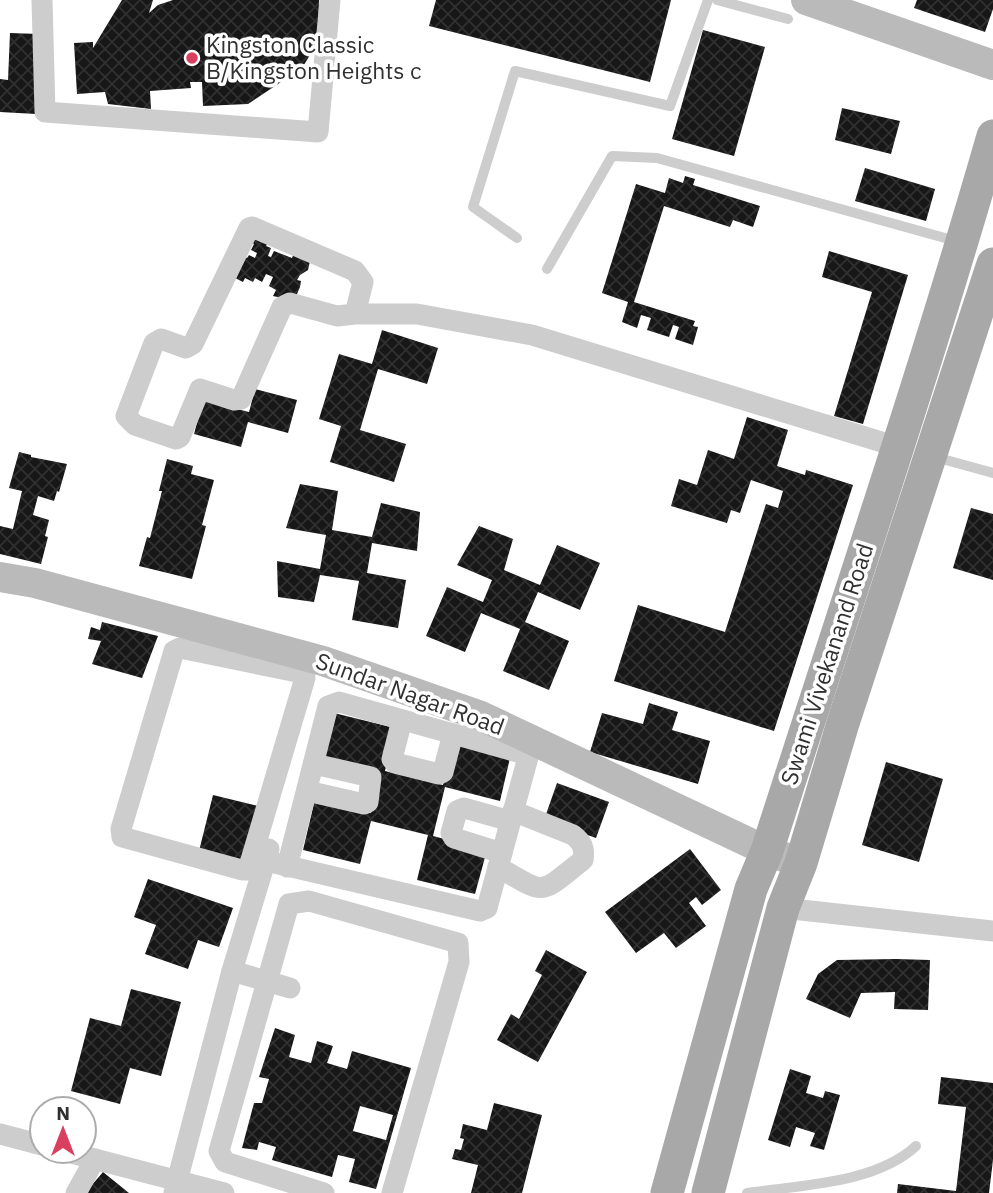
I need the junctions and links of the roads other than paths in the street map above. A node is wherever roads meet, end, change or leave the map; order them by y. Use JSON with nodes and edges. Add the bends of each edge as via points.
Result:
{"nodes":[{"id":1,"x":42,"y":0,"type":"edge"},
{"id":2,"x":330,"y":0,"type":"edge"},
{"id":3,"x":708,"y":0,"type":"edge"},
{"id":4,"x":716,"y":0,"type":"edge"},
{"id":5,"x":797,"y":9,"type":"edge"},
{"id":6,"x":993,"y":65,"type":"edge"},
{"id":7,"x":993,"y":136,"type":"edge"},
{"id":8,"x":517,"y":238,"type":"dead end"},
{"id":9,"x":961,"y":246,"type":"junction"},
{"id":10,"x":993,"y":264,"type":"edge"},
{"id":11,"x":547,"y":269,"type":"dead end"},
{"id":12,"x":355,"y":314,"type":"junction"},
{"id":13,"x":898,"y":447,"type":"junction"},
{"id":14,"x":931,"y":455,"type":"junction"},
{"id":15,"x":993,"y":473,"type":"edge"},
{"id":16,"x":0,"y":577,"type":"edge"},
{"id":17,"x":196,"y":646,"type":"junction"},
{"id":18,"x":323,"y":662,"type":"junction"},
{"id":19,"x":402,"y":720,"type":"junction"},
{"id":20,"x":453,"y":734,"type":"junction"},
{"id":21,"x":530,"y":747,"type":"junction"},
{"id":22,"x":313,"y":764,"type":"junction"},
{"id":23,"x":307,"y":791,"type":"junction"},
{"id":24,"x":512,"y":816,"type":"junction"},
{"id":25,"x":262,"y":848,"type":"junction"},
{"id":26,"x":767,"y":851,"type":"junction"},
{"id":27,"x":500,"y":860,"type":"junction"},
{"id":28,"x":801,"y":863,"type":"junction"},
{"id":29,"x":287,"y":867,"type":"junction"},
{"id":30,"x":783,"y":908,"type":"junction"},
{"id":31,"x":993,"y":931,"type":"edge"},
{"id":32,"x":232,"y":971,"type":"junction"},
{"id":33,"x":267,"y":981,"type":"junction"},
{"id":34,"x":290,"y":988,"type":"dead end"},
{"id":35,"x":0,"y":1135,"type":"edge"},
{"id":36,"x":28,"y":1142,"type":"edge"},
{"id":37,"x":916,"y":1146,"type":"dead end"},
{"id":38,"x":98,"y":1160,"type":"edge"},
{"id":39,"x":92,"y":1165,"type":"edge"},
{"id":40,"x":175,"y":1186,"type":"edge"},
{"id":41,"x":76,"y":1193,"type":"edge"},
{"id":42,"x":224,"y":1193,"type":"edge"},
{"id":43,"x":324,"y":1193,"type":"edge"},
{"id":44,"x":392,"y":1193,"type":"edge"},
{"id":45,"x":667,"y":1193,"type":"edge"},
{"id":46,"x":708,"y":1193,"type":"edge"},
{"id":47,"x":747,"y":1193,"type":"edge"}],
"edges":[{"from":1,"to":2,"type":"street","via":[[45,112],[318,132]]},
{"from":3,"to":8,"type":"lane","via":[[670,106],[515,71],[473,206]]},
{"from":4,"to":5,"type":"lane"},
{"from":5,"to":6,"type":"street"},
{"from":7,"to":9,"type":"main road","name":"Swami Vivekanand Road"},
{"from":9,"to":11,"type":"lane","via":[[657,158],[612,156]]},
{"from":9,"to":13,"type":"main road","name":"Swami Vivekanand Road"},
{"from":10,"to":14,"type":"main road","name":"Swami Vivekanand Road"},
{"from":12,"to":12,"type":"street","via":[[363,282],[355,271],[248,228],[193,344],[186,348],[161,339],[154,343],[127,412],[128,420],[176,439],[200,389],[241,399],[285,304],[337,316]]},
{"from":12,"to":13,"type":"street","via":[[417,314],[532,335]]},
{"from":13,"to":26,"type":"main road","name":"Swami Vivekanand Road"},
{"from":14,"to":15,"type":"lane"},
{"from":14,"to":28,"type":"main road","name":"Swami Vivekanand Road"},
{"from":16,"to":17,"type":"street","name":"Sundar Nagar Road","via":[[35,583]]},
{"from":17,"to":18,"type":"street","name":"Sundar Nagar Road"},
{"from":17,"to":25,"type":"street","via":[[302,673],[305,678]]},
{"from":17,"to":25,"type":"street","via":[[174,651],[122,837],[242,870],[248,870]]},
{"from":18,"to":21,"type":"street","name":"Sundar Nagar Road","via":[[481,716]]},
{"from":18,"to":25,"type":"street"},
{"from":19,"to":20,"type":"street"},
{"from":19,"to":20,"type":"street","via":[[392,759],[396,763],[443,772]]},
{"from":19,"to":22,"type":"street","via":[[339,702],[328,706]]},
{"from":20,"to":21,"type":"street"},
{"from":21,"to":24,"type":"street"},
{"from":21,"to":26,"type":"street","name":"Sundar Nagar Road"},
{"from":22,"to":23,"type":"street"},
{"from":22,"to":23,"type":"street","via":[[371,778],[368,802]]},
{"from":23,"to":29,"type":"street"},
{"from":24,"to":27,"type":"street"},
{"from":24,"to":27,"type":"street","via":[[464,808],[457,811],[451,833],[454,838]]},
{"from":24,"to":27,"type":"street","via":[[573,835],[584,850],[583,860],[547,888],[536,889]]},
{"from":25,"to":29,"type":"street"},
{"from":25,"to":32,"type":"street"},
{"from":26,"to":28,"type":"street","name":"Sundar Nagar Road"},
{"from":26,"to":45,"type":"main road","name":"Swami Vivekanand Road","via":[[751,889]]},
{"from":27,"to":29,"type":"street","via":[[487,908],[480,911]]},
{"from":28,"to":30,"type":"main road","name":"Swami Vivekanand Road"},
{"from":30,"to":31,"type":"street"},
{"from":30,"to":46,"type":"main road","name":"Swami Vivekanand Road"},
{"from":32,"to":33,"type":"street"},
{"from":32,"to":40,"type":"street"},
{"from":33,"to":34,"type":"street"},
{"from":33,"to":43,"type":"street","via":[[219,1151],[225,1162]]},
{"from":33,"to":44,"type":"street","via":[[289,904],[309,901],[458,943],[459,962]]},
{"from":35,"to":36,"type":"street"},
{"from":37,"to":47,"type":"lane","via":[[902,1159],[874,1170]]},
{"from":38,"to":40,"type":"street"},
{"from":39,"to":41,"type":"street"},
{"from":40,"to":42,"type":"street"}]}
